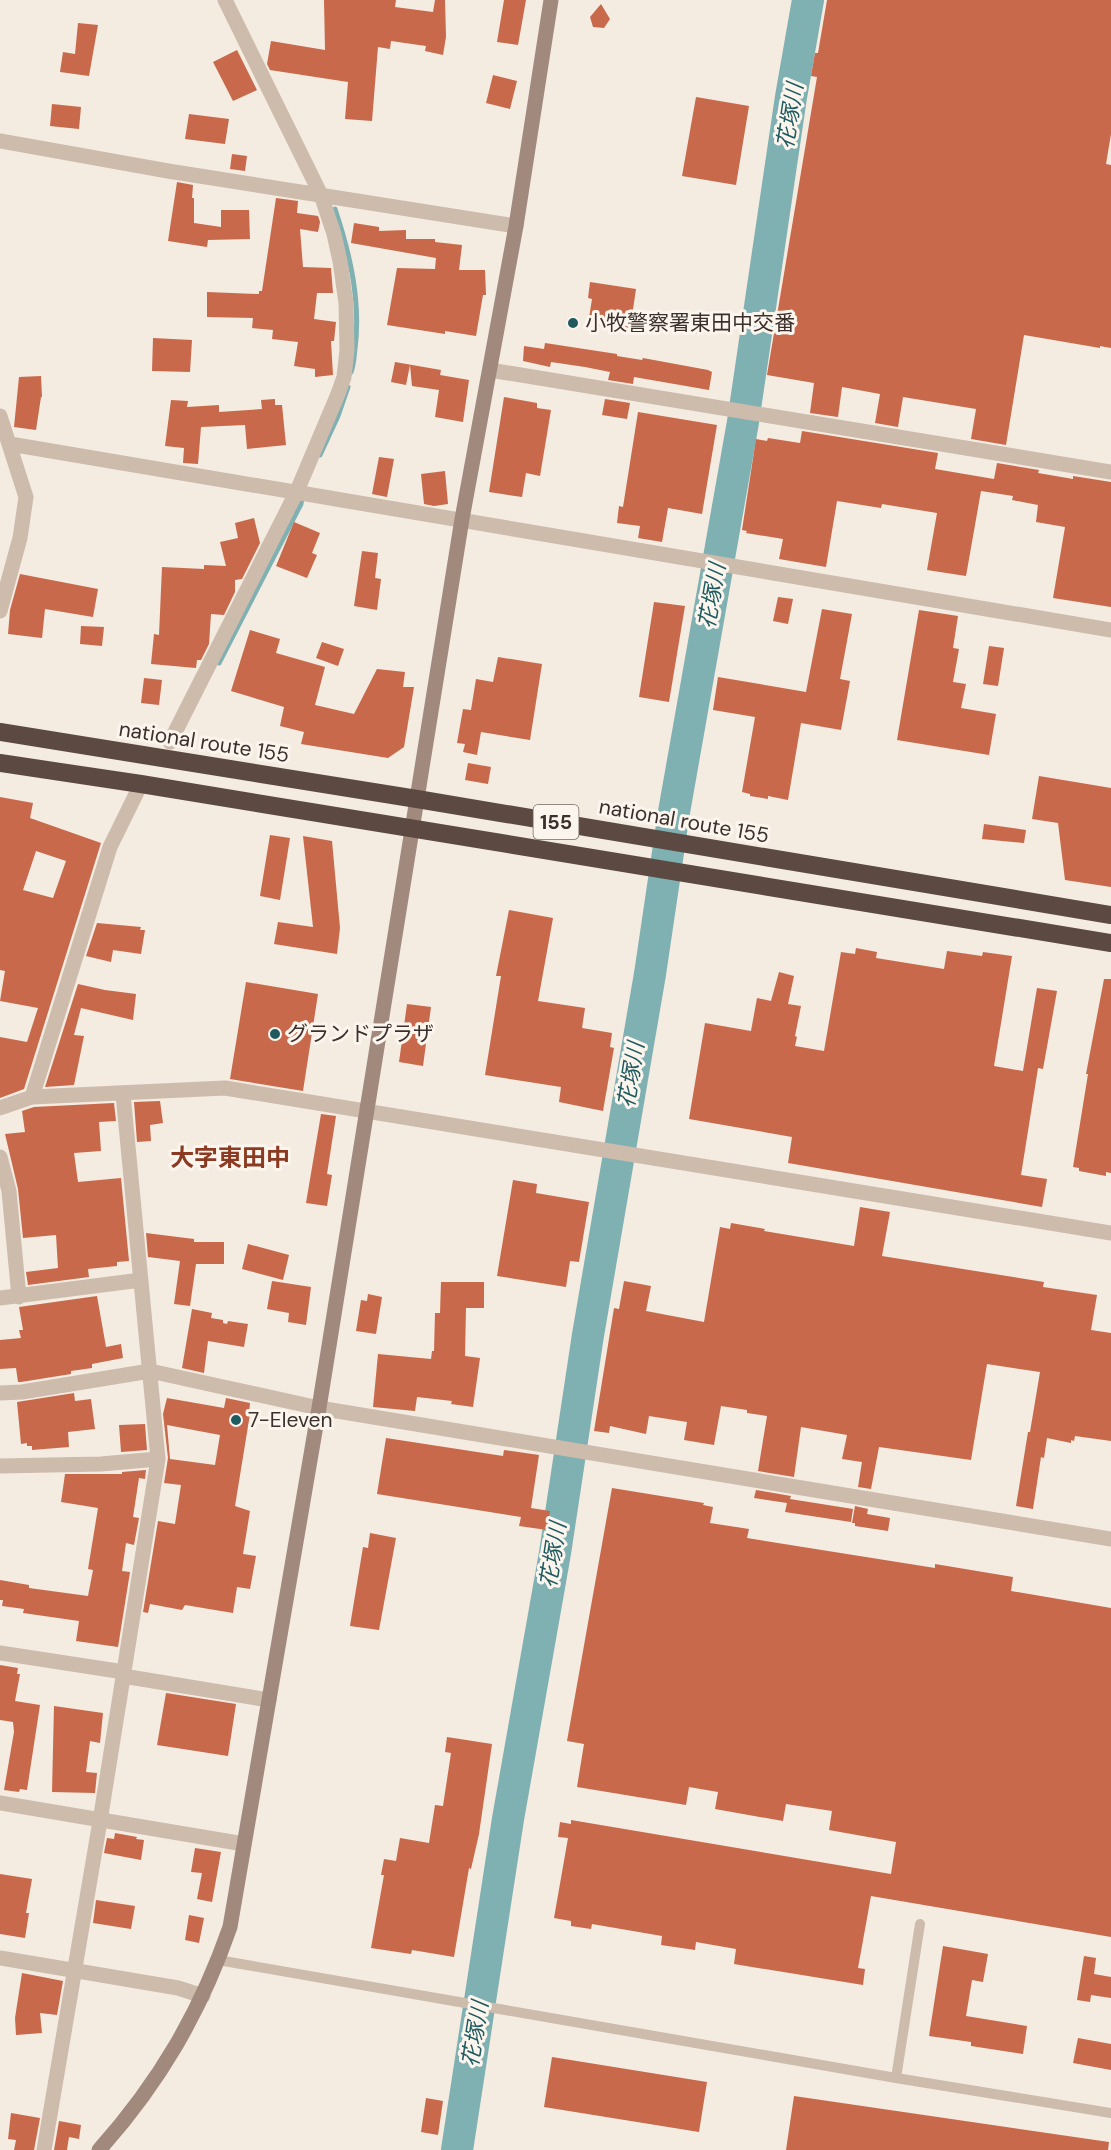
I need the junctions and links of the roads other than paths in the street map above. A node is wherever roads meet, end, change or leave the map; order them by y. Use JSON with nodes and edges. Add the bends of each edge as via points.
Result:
{"nodes":[{"id":1,"x":225,"y":0,"type":"edge"},
{"id":2,"x":551,"y":0,"type":"edge"},
{"id":3,"x":0,"y":141,"type":"edge"},
{"id":4,"x":321,"y":195,"type":"junction"},
{"id":5,"x":516,"y":226,"type":"junction"},
{"id":6,"x":490,"y":370,"type":"junction"},
{"id":7,"x":0,"y":416,"type":"edge"},
{"id":8,"x":8,"y":454,"type":"edge"},
{"id":9,"x":1111,"y":472,"type":"edge"},
{"id":10,"x":297,"y":491,"type":"junction"},
{"id":11,"x":462,"y":519,"type":"junction"},
{"id":12,"x":0,"y":611,"type":"edge"},
{"id":13,"x":1111,"y":630,"type":"edge"},
{"id":14,"x":0,"y":732,"type":"edge"},
{"id":15,"x":170,"y":742,"type":"dead end"},
{"id":16,"x":0,"y":763,"type":"edge"},
{"id":17,"x":141,"y":784,"type":"junction"},
{"id":18,"x":417,"y":799,"type":"junction"},
{"id":19,"x":412,"y":830,"type":"junction"},
{"id":20,"x":1111,"y":915,"type":"edge"},
{"id":21,"x":1111,"y":943,"type":"edge"},
{"id":22,"x":123,"y":1094,"type":"junction"},
{"id":23,"x":32,"y":1097,"type":"junction"},
{"id":24,"x":0,"y":1108,"type":"edge"},
{"id":25,"x":368,"y":1110,"type":"junction"},
{"id":26,"x":0,"y":1157,"type":"edge"},
{"id":27,"x":1111,"y":1233,"type":"edge"},
{"id":28,"x":141,"y":1280,"type":"junction"},
{"id":29,"x":19,"y":1297,"type":"junction"},
{"id":30,"x":0,"y":1298,"type":"edge"},
{"id":31,"x":150,"y":1371,"type":"junction"},
{"id":32,"x":0,"y":1393,"type":"edge"},
{"id":33,"x":319,"y":1408,"type":"junction"},
{"id":34,"x":158,"y":1459,"type":"junction"},
{"id":35,"x":0,"y":1466,"type":"edge"},
{"id":36,"x":1111,"y":1539,"type":"edge"},
{"id":37,"x":0,"y":1653,"type":"edge"},
{"id":38,"x":123,"y":1674,"type":"junction"},
{"id":39,"x":269,"y":1700,"type":"junction"},
{"id":40,"x":0,"y":1803,"type":"edge"},
{"id":41,"x":100,"y":1821,"type":"junction"},
{"id":42,"x":244,"y":1844,"type":"junction"},
{"id":43,"x":920,"y":1924,"type":"dead end"},
{"id":44,"x":0,"y":1958,"type":"edge"},
{"id":45,"x":218,"y":1960,"type":"junction"},
{"id":46,"x":75,"y":1970,"type":"junction"},
{"id":47,"x":203,"y":1996,"type":"junction"},
{"id":48,"x":896,"y":2078,"type":"junction"},
{"id":49,"x":1111,"y":2113,"type":"edge"},
{"id":50,"x":44,"y":2150,"type":"edge"},
{"id":51,"x":99,"y":2150,"type":"edge"}],
"edges":[{"from":1,"to":4,"type":"street"},
{"from":2,"to":5,"type":"street"},
{"from":3,"to":4,"type":"street"},
{"from":4,"to":5,"type":"street"},
{"from":4,"to":10,"type":"street","via":[[340,261],[347,350],[338,394]]},
{"from":5,"to":6,"type":"street"},
{"from":6,"to":9,"type":"street"},
{"from":6,"to":11,"type":"street"},
{"from":7,"to":8,"type":"street"},
{"from":8,"to":10,"type":"street"},
{"from":8,"to":12,"type":"street","via":[[26,497],[20,538]]},
{"from":10,"to":11,"type":"street"},
{"from":10,"to":15,"type":"street"},
{"from":11,"to":13,"type":"street"},
{"from":11,"to":18,"type":"street"},
{"from":14,"to":18,"type":"highway","name":"national route 155","number":"155"},
{"from":16,"to":17,"type":"highway","number":"155"},
{"from":17,"to":19,"type":"highway","number":"155"},
{"from":17,"to":23,"type":"street","via":[[110,847]]},
{"from":18,"to":19,"type":"street"},
{"from":18,"to":20,"type":"highway","name":"national route 155","number":"155"},
{"from":19,"to":21,"type":"highway","number":"155"},
{"from":19,"to":25,"type":"street"},
{"from":22,"to":23,"type":"street"},
{"from":22,"to":25,"type":"street","via":[[225,1088]]},
{"from":22,"to":28,"type":"street"},
{"from":23,"to":24,"type":"street"},
{"from":25,"to":27,"type":"street"},
{"from":25,"to":33,"type":"street"},
{"from":26,"to":29,"type":"street","via":[[9,1191]]},
{"from":28,"to":29,"type":"street"},
{"from":28,"to":31,"type":"street"},
{"from":29,"to":30,"type":"street"},
{"from":31,"to":32,"type":"street"},
{"from":31,"to":33,"type":"street"},
{"from":31,"to":34,"type":"street"},
{"from":33,"to":36,"type":"street"},
{"from":33,"to":39,"type":"street"},
{"from":34,"to":35,"type":"street"},
{"from":34,"to":38,"type":"street"},
{"from":37,"to":38,"type":"street"},
{"from":38,"to":39,"type":"street"},
{"from":38,"to":41,"type":"street"},
{"from":39,"to":42,"type":"street"},
{"from":40,"to":41,"type":"street"},
{"from":41,"to":42,"type":"street"},
{"from":41,"to":46,"type":"street"},
{"from":42,"to":45,"type":"street","via":[[230,1927]]},
{"from":43,"to":48,"type":"lane"},
{"from":44,"to":46,"type":"street"},
{"from":45,"to":47,"type":"street"},
{"from":45,"to":48,"type":"lane"},
{"from":46,"to":47,"type":"street"},
{"from":46,"to":50,"type":"street"},
{"from":47,"to":51,"type":"street","via":[[168,2059],[129,2116]]},
{"from":48,"to":49,"type":"lane"}]}
